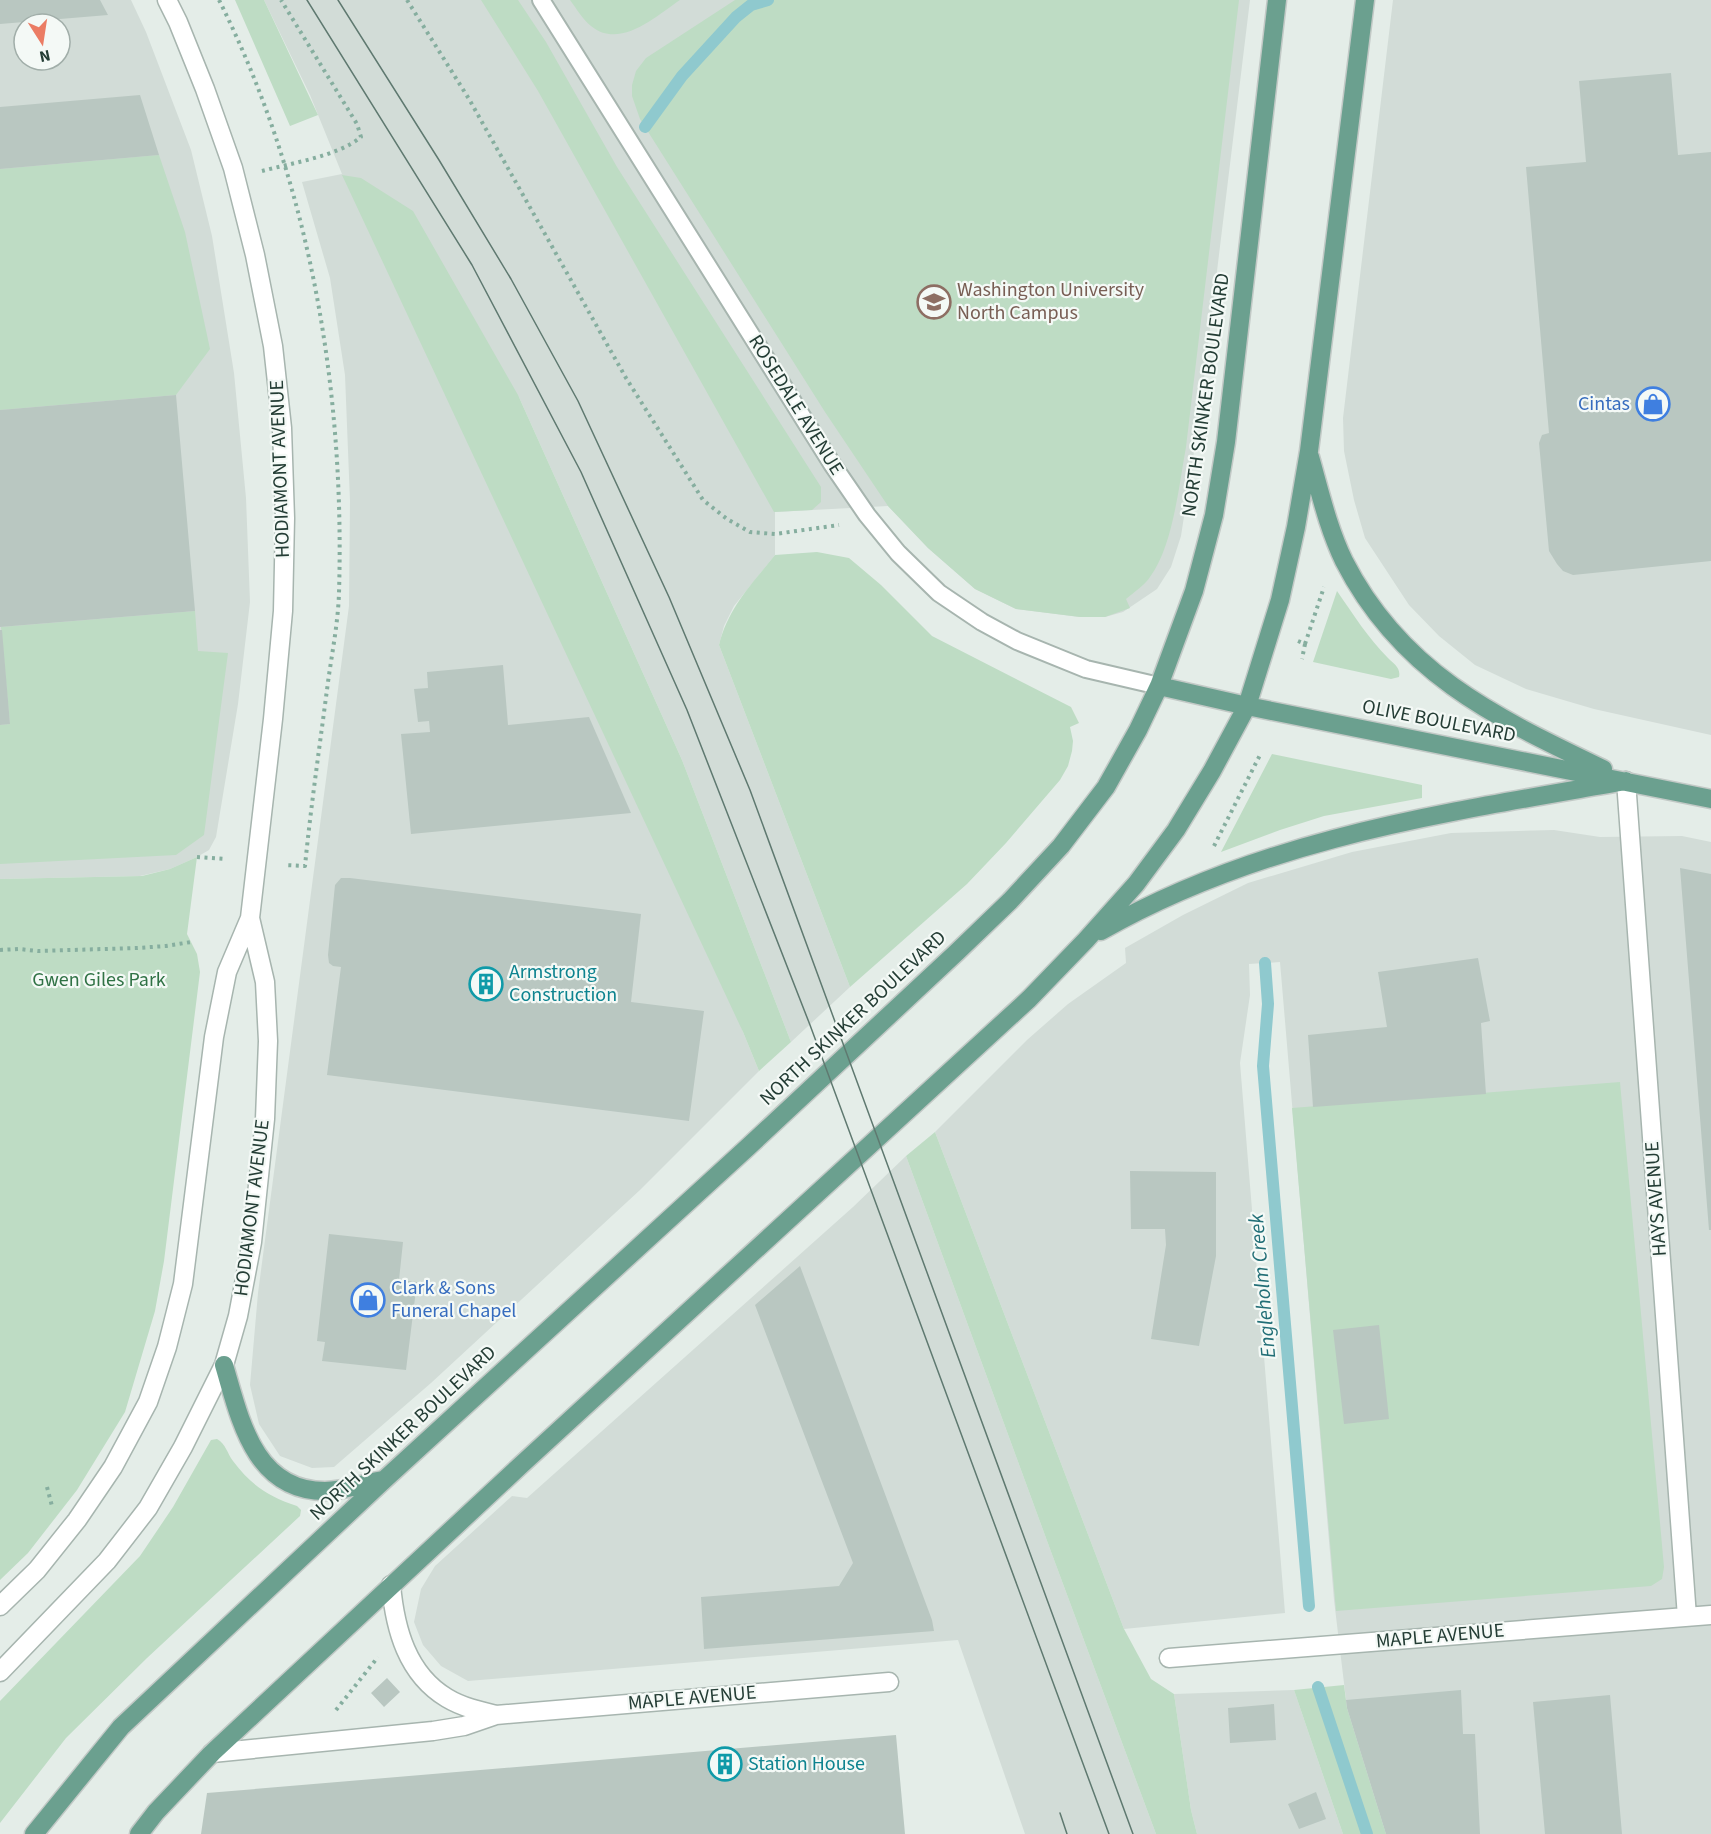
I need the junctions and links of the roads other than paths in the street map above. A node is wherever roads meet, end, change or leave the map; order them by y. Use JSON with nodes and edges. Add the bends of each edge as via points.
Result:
{"nodes":[{"id":1,"x":167,"y":0,"type":"edge"},
{"id":2,"x":542,"y":0,"type":"edge"},
{"id":3,"x":1277,"y":0,"type":"edge"},
{"id":4,"x":1365,"y":0,"type":"edge"},
{"id":5,"x":1309,"y":451,"type":"junction"},
{"id":6,"x":1159,"y":686,"type":"junction"},
{"id":7,"x":1247,"y":706,"type":"junction"},
{"id":8,"x":1626,"y":781,"type":"junction"},
{"id":9,"x":1711,"y":799,"type":"edge"},
{"id":10,"x":250,"y":918,"type":"junction"},
{"id":11,"x":1086,"y":940,"type":"junction"},
{"id":12,"x":224,"y":1365,"type":"junction"},
{"id":13,"x":384,"y":1480,"type":"junction"},
{"id":14,"x":391,"y":1585,"type":"junction"},
{"id":15,"x":0,"y":1605,"type":"edge"},
{"id":16,"x":1711,"y":1615,"type":"edge"},
{"id":17,"x":1687,"y":1617,"type":"junction"},
{"id":18,"x":1168,"y":1658,"type":"dead end"},
{"id":19,"x":0,"y":1672,"type":"edge"},
{"id":20,"x":889,"y":1682,"type":"dead end"},
{"id":21,"x":496,"y":1715,"type":"junction"},
{"id":22,"x":212,"y":1753,"type":"junction"},
{"id":23,"x":34,"y":1834,"type":"edge"},
{"id":24,"x":139,"y":1834,"type":"edge"}],
"edges":[{"from":1,"to":10,"type":"street","name":"HODIAMONT AVENUE","via":[[205,89],[236,179],[273,346],[282,428],[283,610]]},
{"from":2,"to":6,"type":"lane","name":"ROSEDALE AVENUE","via":[[832,464],[898,553],[939,593],[1017,641],[1086,669]]},
{"from":3,"to":6,"type":"main road","name":"NORTH SKINKER BOULEVARD","via":[[1226,442],[1214,514],[1194,591]]},
{"from":4,"to":5,"type":"main road"},
{"from":5,"to":7,"type":"main road","via":[[1280,600]]},
{"from":5,"to":8,"type":"main road","via":[[1344,561],[1394,635],[1414,656],[1476,704]]},
{"from":6,"to":7,"type":"main road","name":"OLIVE BOULEVARD"},
{"from":6,"to":13,"type":"main road","name":"NORTH SKINKER BOULEVARD","via":[[1106,787],[1061,846],[1010,901],[740,1155]]},
{"from":7,"to":8,"type":"main road","name":"OLIVE BOULEVARD"},
{"from":7,"to":11,"type":"main road","via":[[1176,830],[1136,884]]},
{"from":8,"to":9,"type":"main road","name":"OLIVE BOULEVARD"},
{"from":8,"to":11,"type":"main road","via":[[1334,837],[1207,880]]},
{"from":8,"to":17,"type":"street","name":"HAYS AVENUE"},
{"from":10,"to":12,"type":"street","name":"HODIAMONT AVENUE","via":[[265,982],[265,1119],[252,1242]]},
{"from":10,"to":15,"type":"street","name":"HODIAMONT AVENUE","via":[[226,972],[214,1037],[183,1284],[148,1402],[113,1467],[77,1520],[37,1570]]},
{"from":11,"to":14,"type":"main road","via":[[1029,999]]},
{"from":12,"to":13,"type":"main road","via":[[245,1433],[267,1468],[295,1486],[326,1491]]},
{"from":12,"to":19,"type":"street","name":"HODIAMONT AVENUE","via":[[148,1508],[107,1562]]},
{"from":13,"to":23,"type":"main road","name":"NORTH SKINKER BOULEVARD","via":[[122,1727]]},
{"from":14,"to":21,"type":"street","name":"MAPLE AVENUE","via":[[402,1643],[416,1671],[446,1698]]},
{"from":14,"to":22,"type":"main road"},
{"from":16,"to":17,"type":"street","name":"MAPLE AVENUE"},
{"from":17,"to":18,"type":"street","name":"MAPLE AVENUE"},
{"from":20,"to":21,"type":"street","name":"MAPLE AVENUE"},
{"from":21,"to":22,"type":"street","name":"MAPLE AVENUE","via":[[433,1731]]},
{"from":22,"to":24,"type":"main road"}]}
